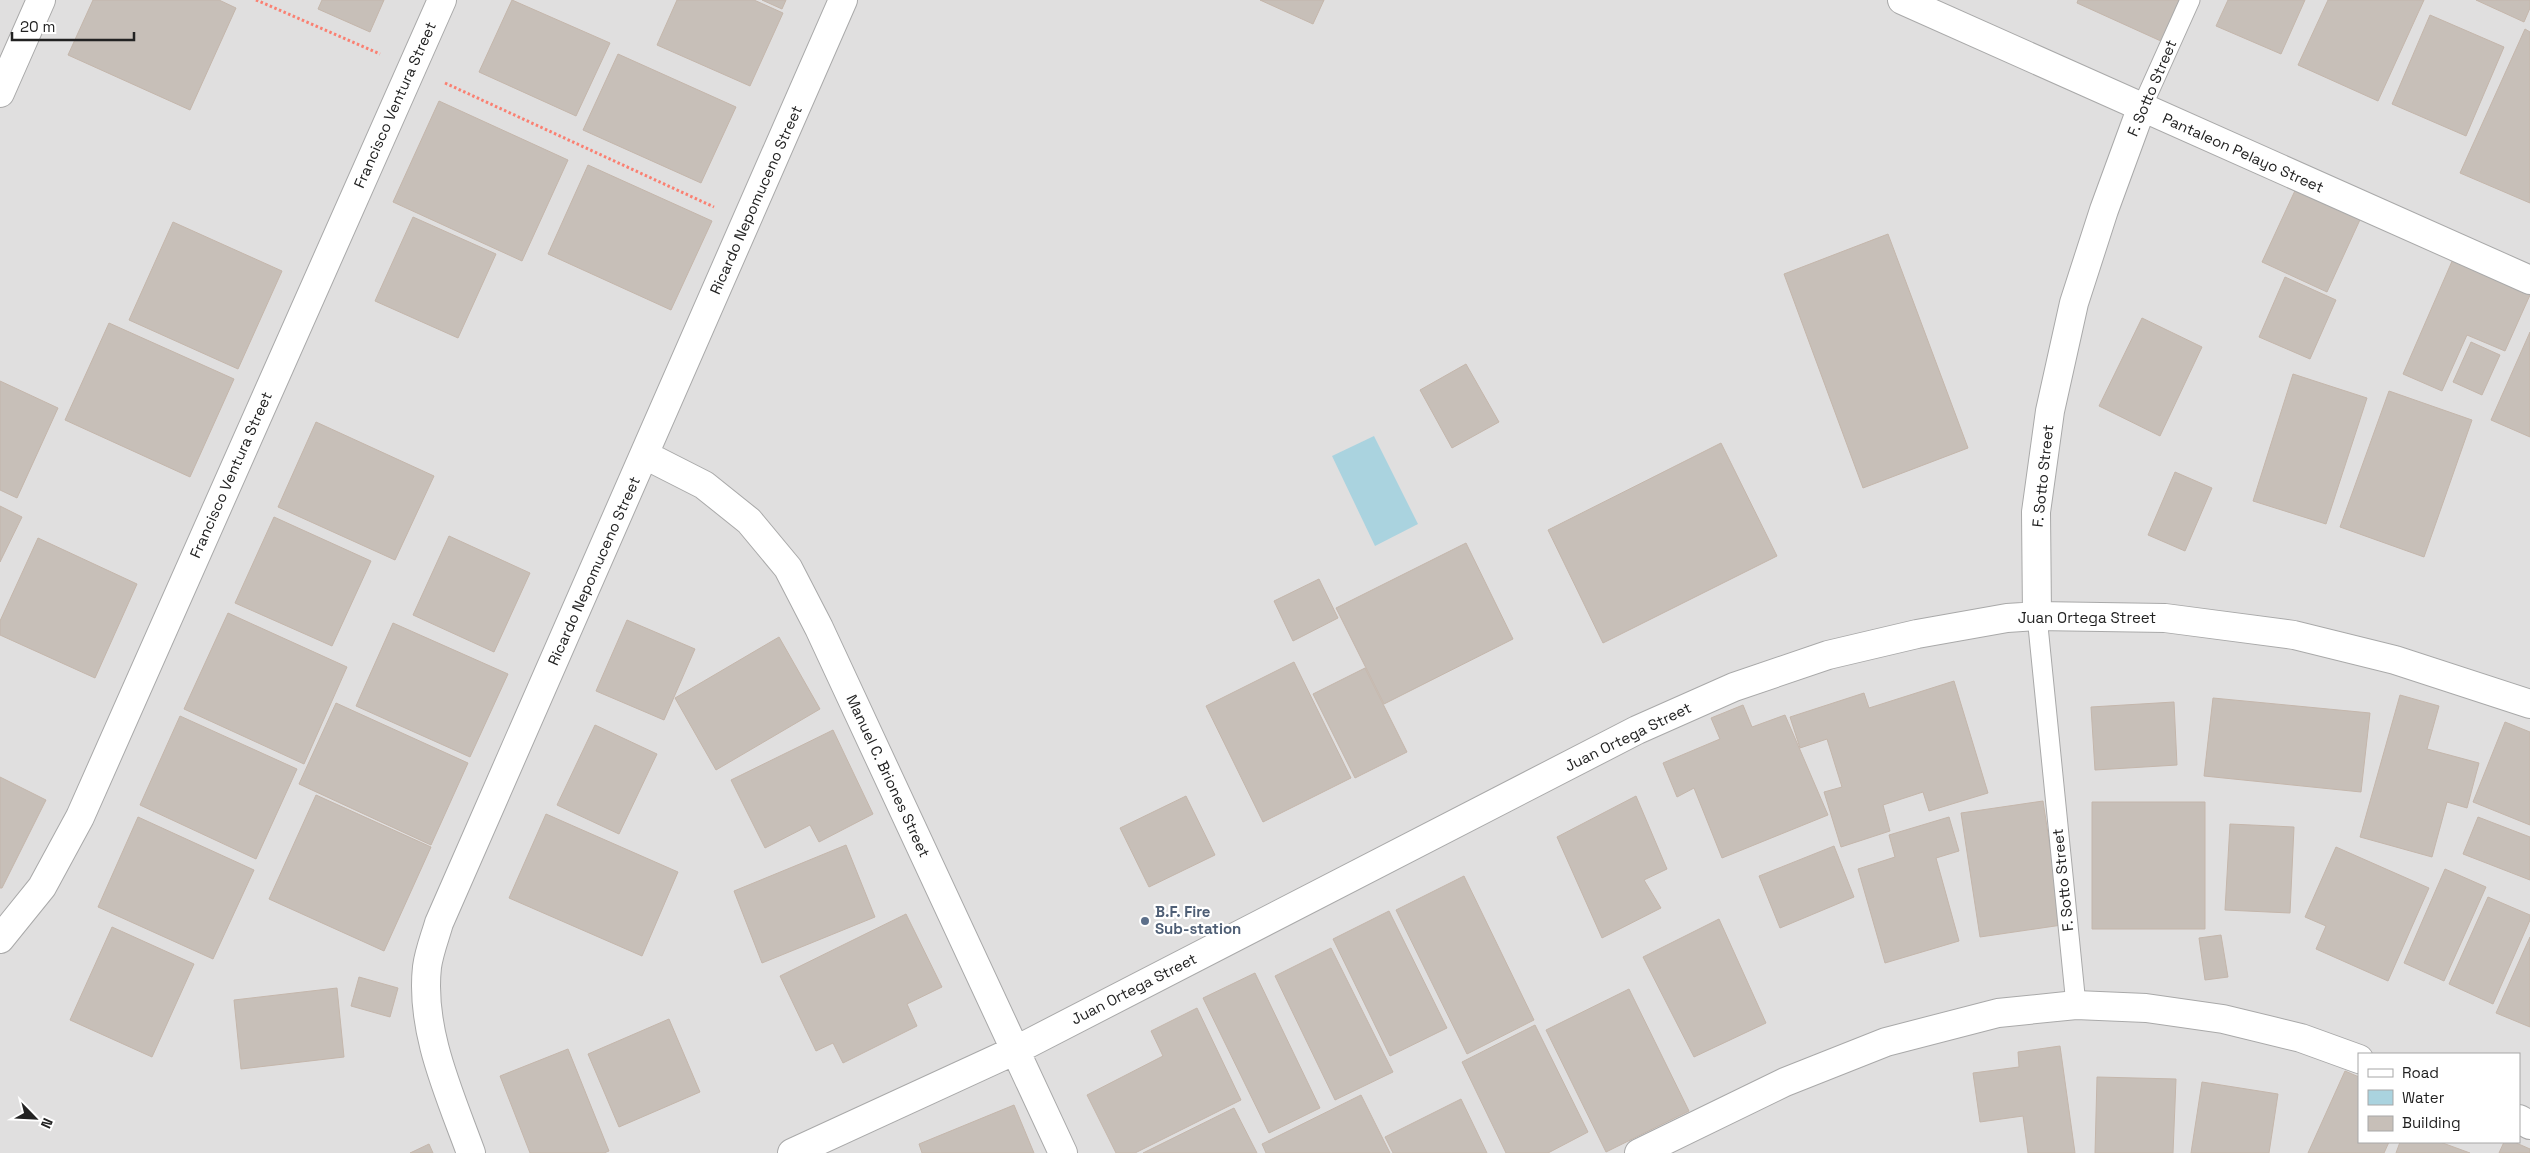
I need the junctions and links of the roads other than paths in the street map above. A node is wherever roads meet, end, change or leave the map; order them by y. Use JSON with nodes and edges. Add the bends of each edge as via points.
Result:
{"nodes":[{"id":1,"x":41,"y":0,"type":"edge"},
{"id":2,"x":442,"y":0,"type":"edge"},
{"id":3,"x":843,"y":0,"type":"edge"},
{"id":4,"x":1902,"y":0,"type":"edge"},
{"id":5,"x":2190,"y":0,"type":"edge"},
{"id":6,"x":0,"y":93,"type":"edge"},
{"id":7,"x":2142,"y":109,"type":"junction"},
{"id":8,"x":2530,"y":280,"type":"edge"},
{"id":9,"x":644,"y":456,"type":"junction"},
{"id":10,"x":2037,"y":616,"type":"junction"},
{"id":11,"x":2530,"y":704,"type":"edge"},
{"id":12,"x":0,"y":939,"type":"edge"},
{"id":13,"x":2076,"y":1005,"type":"junction"},
{"id":14,"x":1016,"y":1050,"type":"junction"},
{"id":15,"x":2358,"y":1059,"type":"edge"},
{"id":16,"x":471,"y":1153,"type":"edge"},
{"id":17,"x":792,"y":1153,"type":"edge"},
{"id":18,"x":1063,"y":1153,"type":"edge"},
{"id":19,"x":1639,"y":1153,"type":"edge"}],
"edges":[{"from":1,"to":6,"type":"street"},
{"from":2,"to":12,"type":"street","name":"Francisco Ventura Street","via":[[80,817],[42,887]]},
{"from":3,"to":9,"type":"street","name":"Ricardo Nepomuceno Street"},
{"from":4,"to":7,"type":"street","name":"Pantaleon Pelayo Street"},
{"from":5,"to":7,"type":"lane","name":"F. Sotto Street"},
{"from":7,"to":8,"type":"street","name":"Pantaleon Pelayo Street"},
{"from":7,"to":10,"type":"street","name":"F. Sotto Street","via":[[2074,303],[2050,411],[2036,512]]},
{"from":9,"to":14,"type":"street","name":"Manuel C. Briones Street","via":[[704,485],[749,521],[788,568]]},
{"from":9,"to":16,"type":"street","name":"Ricardo Nepomuceno Street","via":[[439,923],[427,967],[428,1021],[442,1074]]},
{"from":10,"to":11,"type":"street","name":"Juan Ortega Street","via":[[2165,618],[2294,635],[2395,660]]},
{"from":10,"to":13,"type":"lane","name":"F. Sotto Street"},
{"from":10,"to":14,"type":"street","name":"Juan Ortega Street","via":[[1917,634],[1828,655],[1734,687],[1637,730]]},
{"from":13,"to":15,"type":"street","via":[[2146,1008],[2223,1019],[2301,1038]]},
{"from":13,"to":19,"type":"street","via":[[1998,1014],[1886,1042],[1785,1082]]},
{"from":14,"to":17,"type":"street","name":"Juan Ortega Street"},
{"from":14,"to":18,"type":"street","name":"Manuel C. Briones Street"}]}
